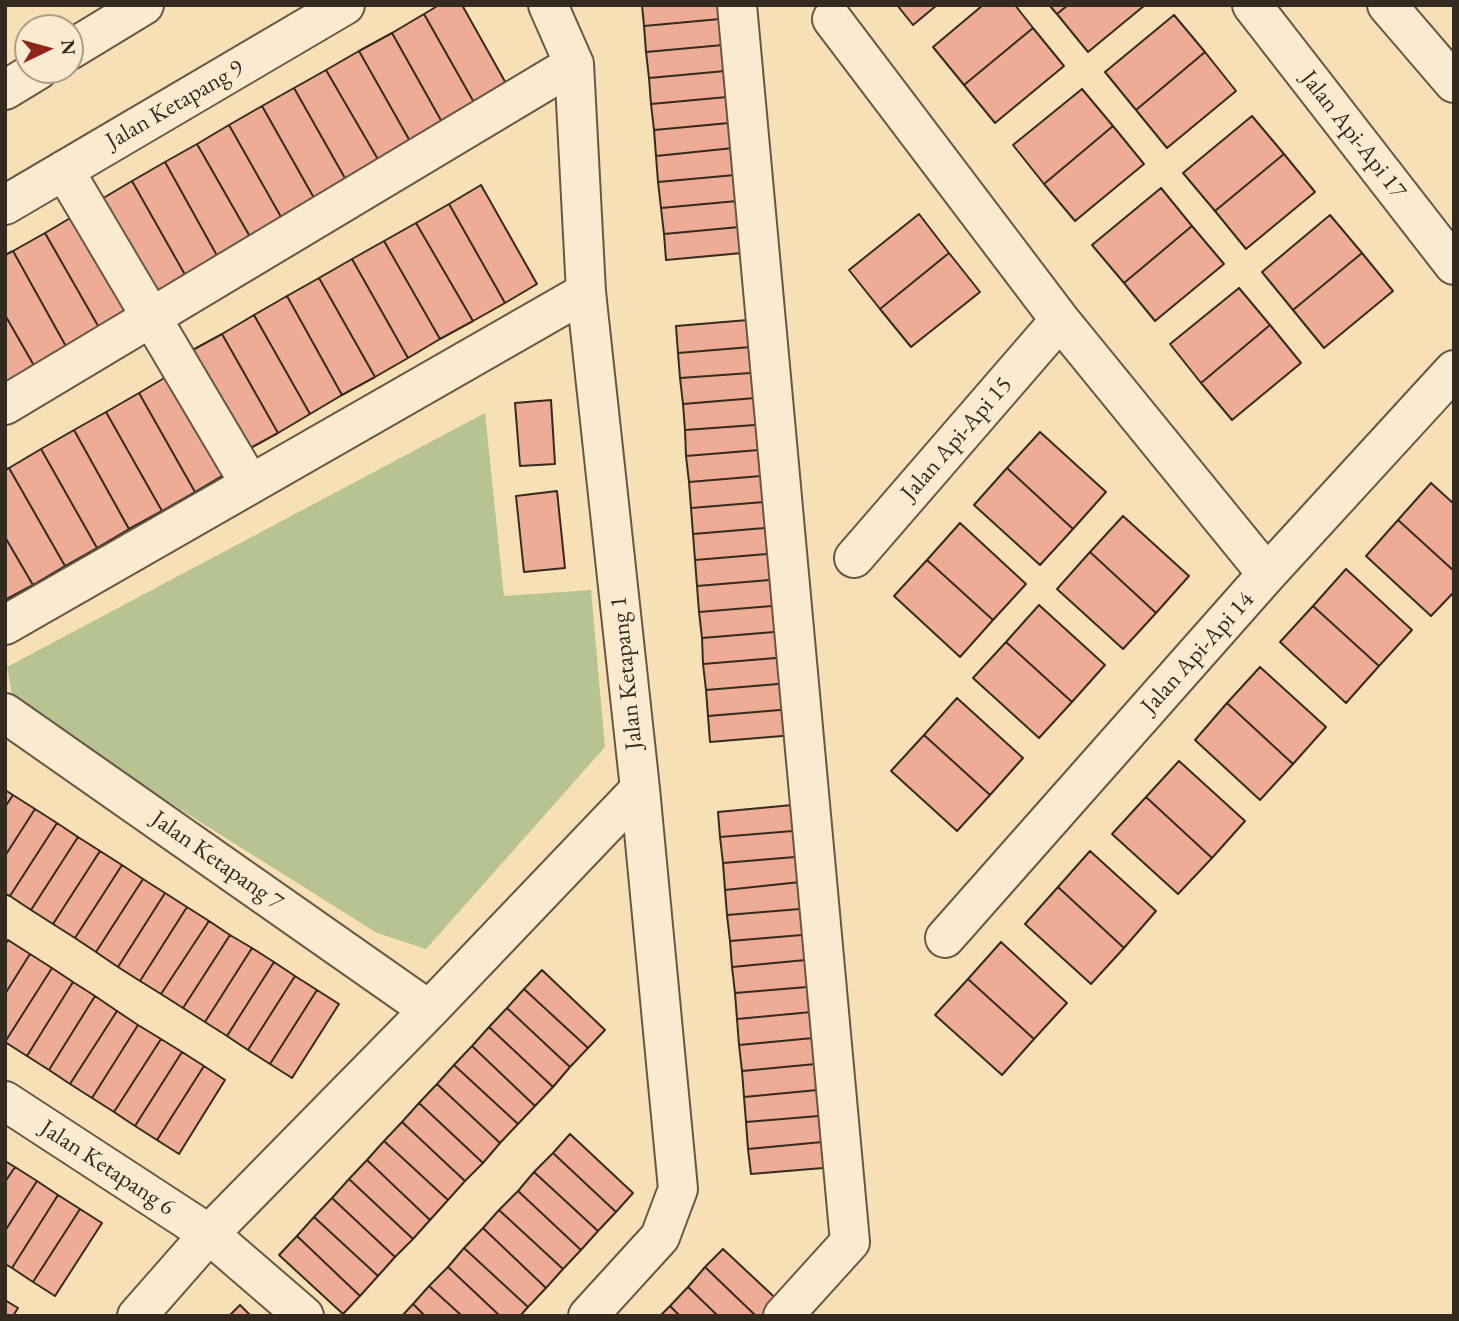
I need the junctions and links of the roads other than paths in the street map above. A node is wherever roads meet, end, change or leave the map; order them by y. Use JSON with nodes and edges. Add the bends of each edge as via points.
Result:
{"nodes":[{"id":1,"x":144,"y":5,"type":"edge"},
{"id":2,"x":345,"y":5,"type":"edge"},
{"id":3,"x":548,"y":5,"type":"edge"},
{"id":4,"x":737,"y":5,"type":"edge"},
{"id":5,"x":1252,"y":5,"type":"edge"},
{"id":6,"x":1387,"y":5,"type":"edge"},
{"id":7,"x":832,"y":19,"type":"dead end"},
{"id":8,"x":84,"y":41,"type":"edge"},
{"id":9,"x":574,"y":64,"type":"junction"},
{"id":10,"x":1454,"y":82,"type":"edge"},
{"id":11,"x":64,"y":170,"type":"junction"},
{"id":12,"x":5,"y":205,"type":"edge"},
{"id":13,"x":1454,"y":265,"type":"edge"},
{"id":14,"x":586,"y":292,"type":"junction"},
{"id":15,"x":151,"y":317,"type":"junction"},
{"id":16,"x":1060,"y":320,"type":"junction"},
{"id":17,"x":1454,"y":370,"type":"edge"},
{"id":18,"x":5,"y":405,"type":"edge"},
{"id":19,"x":250,"y":484,"type":"junction"},
{"id":20,"x":854,"y":558,"type":"dead end"},
{"id":21,"x":1267,"y":574,"type":"junction"},
{"id":22,"x":5,"y":625,"type":"edge"},
{"id":23,"x":5,"y":713,"type":"edge"},
{"id":24,"x":640,"y":789,"type":"junction"},
{"id":25,"x":945,"y":938,"type":"dead end"},
{"id":26,"x":429,"y":1010,"type":"junction"},
{"id":27,"x":5,"y":1101,"type":"edge"},
{"id":28,"x":209,"y":1234,"type":"junction"},
{"id":29,"x":137,"y":1316,"type":"edge"},
{"id":30,"x":304,"y":1316,"type":"edge"},
{"id":31,"x":588,"y":1316,"type":"edge"},
{"id":32,"x":783,"y":1316,"type":"edge"}],
"edges":[{"from":1,"to":8,"type":"street"},
{"from":2,"to":11,"type":"street","name":"Jalan Ketapang 9"},
{"from":3,"to":9,"type":"street","name":"Jalan Ketapang 1"},
{"from":4,"to":32,"type":"street","via":[[850,1242]]},
{"from":5,"to":13,"type":"street","name":"Jalan Api-Api 17"},
{"from":6,"to":10,"type":"street"},
{"from":7,"to":16,"type":"street"},
{"from":9,"to":14,"type":"street","name":"Jalan Ketapang 1"},
{"from":9,"to":15,"type":"street"},
{"from":11,"to":12,"type":"street","name":"Jalan Ketapang 9"},
{"from":11,"to":15,"type":"street"},
{"from":14,"to":19,"type":"street"},
{"from":14,"to":24,"type":"street","name":"Jalan Ketapang 1"},
{"from":15,"to":18,"type":"street"},
{"from":15,"to":19,"type":"street"},
{"from":16,"to":20,"type":"street","name":"Jalan Api-Api 15"},
{"from":16,"to":21,"type":"street"},
{"from":17,"to":21,"type":"street","name":"Jalan Api-Api 14"},
{"from":19,"to":22,"type":"street"},
{"from":21,"to":25,"type":"street","name":"Jalan Api-Api 14"},
{"from":23,"to":26,"type":"street","name":"Jalan Ketapang 7"},
{"from":24,"to":26,"type":"street"},
{"from":24,"to":31,"type":"street","name":"Jalan Ketapang 1","via":[[678,1189],[660,1237]]},
{"from":26,"to":28,"type":"street"},
{"from":27,"to":28,"type":"street","name":"Jalan Ketapang 6"},
{"from":28,"to":29,"type":"street"},
{"from":28,"to":30,"type":"street","name":"Jalan Ketapang 6"}]}
